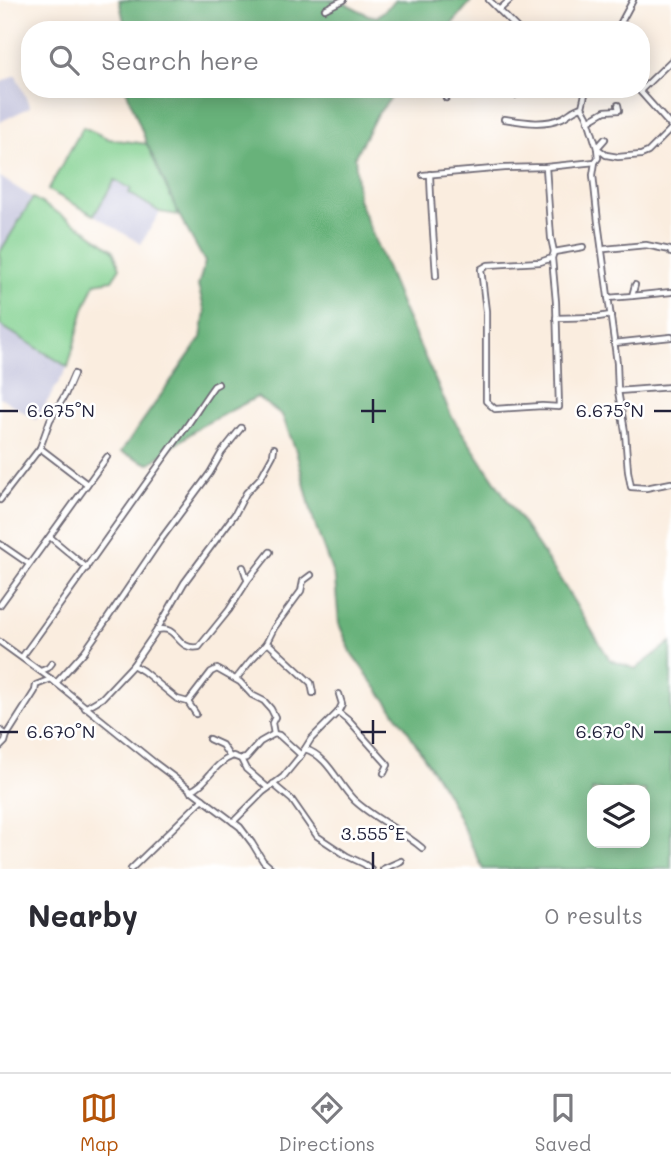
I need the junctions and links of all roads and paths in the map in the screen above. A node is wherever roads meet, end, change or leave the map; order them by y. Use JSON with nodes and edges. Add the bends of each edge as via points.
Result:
{"nodes":[{"id":1,"x":343,"y":0,"type":"edge"},
{"id":2,"x":489,"y":0,"type":"edge"},
{"id":3,"x":510,"y":0,"type":"edge"},
{"id":4,"x":633,"y":0,"type":"edge"},
{"id":5,"x":325,"y":9,"type":"dead end"},
{"id":6,"x":499,"y":10,"type":"junction"},
{"id":7,"x":507,"y":21,"type":"edge"},
{"id":8,"x":623,"y":21,"type":"edge"},
{"id":9,"x":671,"y":61,"type":"edge"},
{"id":10,"x":650,"y":80,"type":"edge"},
{"id":11,"x":584,"y":98,"type":"edge"},
{"id":12,"x":646,"y":98,"type":"edge"},
{"id":13,"x":618,"y":104,"type":"dead end"},
{"id":14,"x":582,"y":107,"type":"junction"},
{"id":15,"x":504,"y":119,"type":"dead end"},
{"id":16,"x":588,"y":121,"type":"junction"},
{"id":17,"x":671,"y":127,"type":"edge"},
{"id":18,"x":605,"y":139,"type":"dead end"},
{"id":19,"x":597,"y":148,"type":"junction"},
{"id":20,"x":606,"y":155,"type":"junction"},
{"id":21,"x":597,"y":160,"type":"junction"},
{"id":22,"x":546,"y":167,"type":"junction"},
{"id":23,"x":430,"y":174,"type":"junction"},
{"id":24,"x":423,"y":175,"type":"dead end"},
{"id":25,"x":583,"y":247,"type":"dead end"},
{"id":26,"x":605,"y":248,"type":"dead end"},
{"id":27,"x":554,"y":252,"type":"junction"},
{"id":28,"x":671,"y":253,"type":"edge"},
{"id":29,"x":552,"y":258,"type":"junction"},
{"id":30,"x":599,"y":272,"type":"dead end"},
{"id":31,"x":436,"y":276,"type":"dead end"},
{"id":32,"x":606,"y":277,"type":"junction"},
{"id":33,"x":635,"y":285,"type":"dead end"},
{"id":34,"x":671,"y":292,"type":"edge"},
{"id":35,"x":632,"y":296,"type":"junction"},
{"id":36,"x":608,"y":298,"type":"junction"},
{"id":37,"x":611,"y":315,"type":"junction"},
{"id":38,"x":556,"y":318,"type":"junction"},
{"id":39,"x":671,"y":337,"type":"edge"},
{"id":40,"x":614,"y":343,"type":"junction"},
{"id":41,"x":74,"y":374,"type":"dead end"},
{"id":42,"x":218,"y":384,"type":"dead end"},
{"id":43,"x":671,"y":387,"type":"edge"},
{"id":44,"x":618,"y":391,"type":"junction"},
{"id":45,"x":240,"y":428,"type":"dead end"},
{"id":46,"x":40,"y":448,"type":"junction"},
{"id":47,"x":274,"y":448,"type":"dead end"},
{"id":48,"x":107,"y":457,"type":"dead end"},
{"id":49,"x":671,"y":483,"type":"edge"},
{"id":50,"x":87,"y":484,"type":"junction"},
{"id":51,"x":0,"y":499,"type":"edge"},
{"id":52,"x":50,"y":537,"type":"junction"},
{"id":53,"x":0,"y":544,"type":"edge"},
{"id":54,"x":270,"y":552,"type":"dead end"},
{"id":55,"x":29,"y":564,"type":"junction"},
{"id":56,"x":243,"y":567,"type":"dead end"},
{"id":57,"x":87,"y":568,"type":"junction"},
{"id":58,"x":311,"y":575,"type":"dead end"},
{"id":59,"x":248,"y":580,"type":"junction"},
{"id":60,"x":0,"y":606,"type":"edge"},
{"id":61,"x":157,"y":631,"type":"junction"},
{"id":62,"x":0,"y":642,"type":"edge"},
{"id":63,"x":266,"y":644,"type":"junction"},
{"id":64,"x":22,"y":657,"type":"junction"},
{"id":65,"x":52,"y":663,"type":"dead end"},
{"id":66,"x":133,"y":665,"type":"junction"},
{"id":67,"x":40,"y":672,"type":"junction"},
{"id":68,"x":51,"y":679,"type":"junction"},
{"id":69,"x":236,"y":679,"type":"junction"},
{"id":70,"x":56,"y":683,"type":"junction"},
{"id":71,"x":313,"y":693,"type":"dead end"},
{"id":72,"x":339,"y":694,"type":"dead end"},
{"id":73,"x":188,"y":702,"type":"junction"},
{"id":74,"x":85,"y":708,"type":"junction"},
{"id":75,"x":338,"y":712,"type":"junction"},
{"id":76,"x":196,"y":714,"type":"dead end"},
{"id":77,"x":0,"y":730,"type":"edge"},
{"id":78,"x":274,"y":734,"type":"junction"},
{"id":79,"x":7,"y":735,"type":"junction"},
{"id":80,"x":209,"y":739,"type":"dead end"},
{"id":81,"x":0,"y":747,"type":"edge"},
{"id":82,"x":305,"y":749,"type":"junction"},
{"id":83,"x":301,"y":755,"type":"junction"},
{"id":84,"x":230,"y":757,"type":"junction"},
{"id":85,"x":241,"y":759,"type":"junction"},
{"id":86,"x":384,"y":773,"type":"dead end"},
{"id":87,"x":271,"y":786,"type":"junction"},
{"id":88,"x":190,"y":791,"type":"junction"},
{"id":89,"x":203,"y":799,"type":"junction"},
{"id":90,"x":233,"y":822,"type":"junction"},
{"id":91,"x":422,"y":848,"type":"dead end"},
{"id":92,"x":401,"y":861,"type":"dead end"},
{"id":93,"x":131,"y":869,"type":"edge"},
{"id":94,"x":272,"y":869,"type":"edge"},
{"id":95,"x":371,"y":869,"type":"edge"},
{"id":96,"x":383,"y":869,"type":"edge"}],
"edges":[{"from":1,"to":5,"type":"street"},
{"from":2,"to":6,"type":"street"},
{"from":3,"to":6,"type":"street"},
{"from":4,"to":8,"type":"street"},
{"from":6,"to":7,"type":"street"},
{"from":9,"to":10,"type":"street"},
{"from":11,"to":14,"type":"street"},
{"from":12,"to":17,"type":"street"},
{"from":13,"to":16,"type":"street","via":[[619,110],[605,111]]},
{"from":14,"to":15,"type":"street","via":[[551,122]]},
{"from":14,"to":16,"type":"street"},
{"from":16,"to":19,"type":"street"},
{"from":17,"to":20,"type":"street","via":[[648,152]]},
{"from":18,"to":19,"type":"street"},
{"from":19,"to":20,"type":"street"},
{"from":19,"to":21,"type":"street"},
{"from":20,"to":21,"type":"street"},
{"from":21,"to":22,"type":"street"},
{"from":21,"to":32,"type":"street","via":[[593,176]]},
{"from":22,"to":23,"type":"street"},
{"from":22,"to":27,"type":"street"},
{"from":23,"to":24,"type":"street"},
{"from":23,"to":31,"type":"street"},
{"from":25,"to":27,"type":"street"},
{"from":26,"to":28,"type":"street","via":[[646,245]]},
{"from":27,"to":29,"type":"street"},
{"from":29,"to":38,"type":"street"},
{"from":29,"to":38,"type":"street","via":[[481,269],[486,401],[495,409],[559,407]]},
{"from":30,"to":32,"type":"street"},
{"from":32,"to":36,"type":"street"},
{"from":33,"to":35,"type":"street"},
{"from":34,"to":35,"type":"street"},
{"from":35,"to":36,"type":"street"},
{"from":36,"to":37,"type":"street"},
{"from":37,"to":38,"type":"street"},
{"from":37,"to":40,"type":"street"},
{"from":39,"to":40,"type":"street"},
{"from":40,"to":44,"type":"street"},
{"from":41,"to":46,"type":"street"},
{"from":42,"to":57,"type":"street"},
{"from":43,"to":44,"type":"street"},
{"from":44,"to":49,"type":"street","via":[[631,487]]},
{"from":45,"to":70,"type":"street","via":[[84,652]]},
{"from":46,"to":50,"type":"street"},
{"from":46,"to":51,"type":"street"},
{"from":47,"to":61,"type":"street","via":[[261,477],[184,583]]},
{"from":48,"to":50,"type":"street"},
{"from":50,"to":52,"type":"street"},
{"from":52,"to":55,"type":"street"},
{"from":52,"to":57,"type":"street"},
{"from":53,"to":55,"type":"street"},
{"from":54,"to":59,"type":"street"},
{"from":55,"to":60,"type":"street"},
{"from":56,"to":59,"type":"street"},
{"from":57,"to":64,"type":"street"},
{"from":58,"to":63,"type":"street"},
{"from":59,"to":61,"type":"street","via":[[199,647],[185,646],[168,629]]},
{"from":61,"to":66,"type":"street"},
{"from":62,"to":64,"type":"street"},
{"from":63,"to":69,"type":"street"},
{"from":63,"to":71,"type":"street","via":[[311,683]]},
{"from":64,"to":67,"type":"street"},
{"from":65,"to":67,"type":"street"},
{"from":66,"to":73,"type":"street","via":[[177,699]]},
{"from":66,"to":74,"type":"street","via":[[102,698]]},
{"from":67,"to":68,"type":"street"},
{"from":68,"to":70,"type":"street"},
{"from":68,"to":79,"type":"street","via":[[36,685]]},
{"from":69,"to":73,"type":"street","via":[[215,669]]},
{"from":69,"to":78,"type":"street","via":[[271,709]]},
{"from":70,"to":74,"type":"street"},
{"from":72,"to":75,"type":"street","via":[[342,704]]},
{"from":73,"to":76,"type":"street"},
{"from":74,"to":88,"type":"street"},
{"from":75,"to":82,"type":"street"},
{"from":75,"to":86,"type":"street","via":[[388,765]]},
{"from":77,"to":79,"type":"street"},
{"from":78,"to":83,"type":"street"},
{"from":78,"to":85,"type":"street"},
{"from":79,"to":81,"type":"street"},
{"from":80,"to":84,"type":"street","via":[[222,745]]},
{"from":82,"to":83,"type":"street"},
{"from":82,"to":91,"type":"street","via":[[329,767],[356,802]]},
{"from":83,"to":87,"type":"street"},
{"from":84,"to":85,"type":"street"},
{"from":84,"to":88,"type":"street"},
{"from":85,"to":87,"type":"street","via":[[246,769]]},
{"from":87,"to":90,"type":"street"},
{"from":87,"to":95,"type":"street","via":[[292,800],[317,836]]},
{"from":88,"to":89,"type":"street"},
{"from":89,"to":90,"type":"street"},
{"from":89,"to":93,"type":"street"},
{"from":90,"to":94,"type":"street"},
{"from":92,"to":96,"type":"street"}]}
